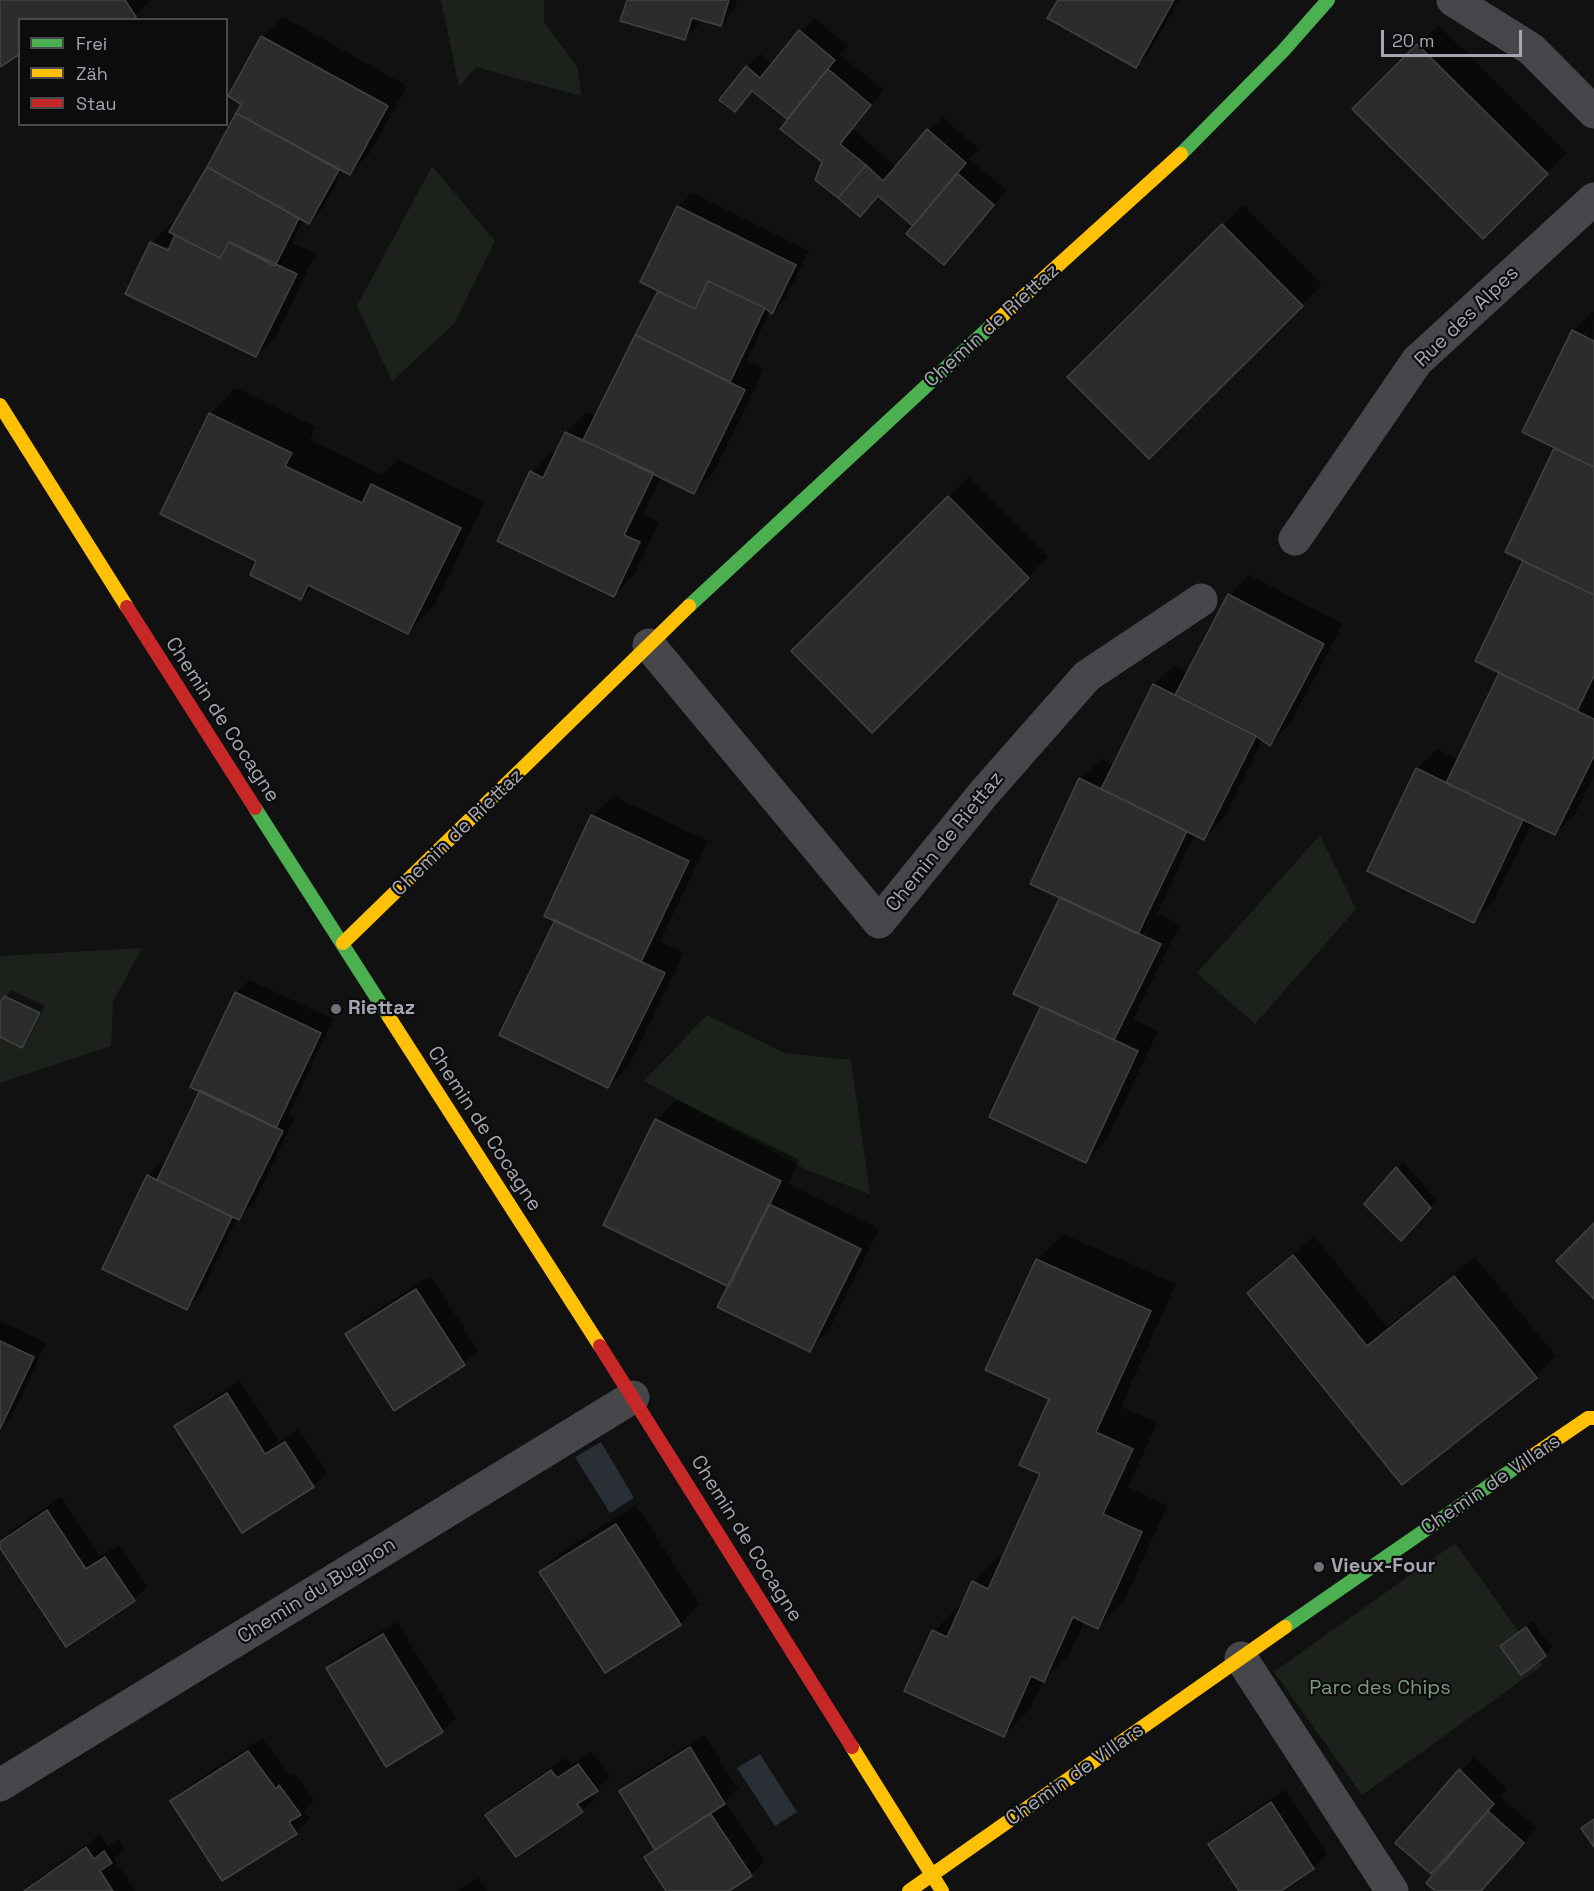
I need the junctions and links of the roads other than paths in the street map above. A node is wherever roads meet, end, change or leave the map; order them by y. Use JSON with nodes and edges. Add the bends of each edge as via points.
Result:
{"nodes":[{"id":1,"x":1328,"y":0,"type":"edge"},
{"id":2,"x":1454,"y":0,"type":"edge"},
{"id":3,"x":1594,"y":112,"type":"edge"},
{"id":4,"x":1594,"y":199,"type":"edge"},
{"id":5,"x":0,"y":405,"type":"edge"},
{"id":6,"x":1295,"y":539,"type":"dead end"},
{"id":7,"x":1201,"y":600,"type":"dead end"},
{"id":8,"x":649,"y":645,"type":"junction"},
{"id":9,"x":343,"y":944,"type":"junction"},
{"id":10,"x":633,"y":1397,"type":"junction"},
{"id":11,"x":1594,"y":1418,"type":"edge"},
{"id":12,"x":1241,"y":1658,"type":"junction"},
{"id":13,"x":0,"y":1785,"type":"edge"},
{"id":14,"x":933,"y":1876,"type":"junction"},
{"id":15,"x":909,"y":1891,"type":"edge"},
{"id":16,"x":942,"y":1891,"type":"edge"},
{"id":17,"x":1392,"y":1891,"type":"edge"}],
"edges":[{"from":1,"to":8,"type":"street","name":"Chemin de Riettaz","via":[[1280,56],[1168,164]]},
{"from":2,"to":3,"type":"street","via":[[1531,49]]},
{"from":4,"to":6,"type":"street","name":"Rue des Alpes","via":[[1417,361]]},
{"from":5,"to":9,"type":"street","name":"Chemin de Cocagne"},
{"from":7,"to":8,"type":"street","name":"Chemin de Riettaz","via":[[1087,676],[984,793],[879,922]]},
{"from":8,"to":9,"type":"street","name":"Chemin de Riettaz"},
{"from":9,"to":10,"type":"street","name":"Chemin de Cocagne"},
{"from":10,"to":13,"type":"street","name":"Chemin du Bugnon"},
{"from":10,"to":14,"type":"street","name":"Chemin de Cocagne"},
{"from":11,"to":12,"type":"street","name":"Chemin de Villars","via":[[1588,1418],[1456,1507]]},
{"from":12,"to":14,"type":"street","name":"Chemin de Villars"},
{"from":12,"to":17,"type":"street"},
{"from":14,"to":15,"type":"street","name":"Chemin de Villars"},
{"from":14,"to":16,"type":"street","name":"Chemin de Cocagne"}]}
